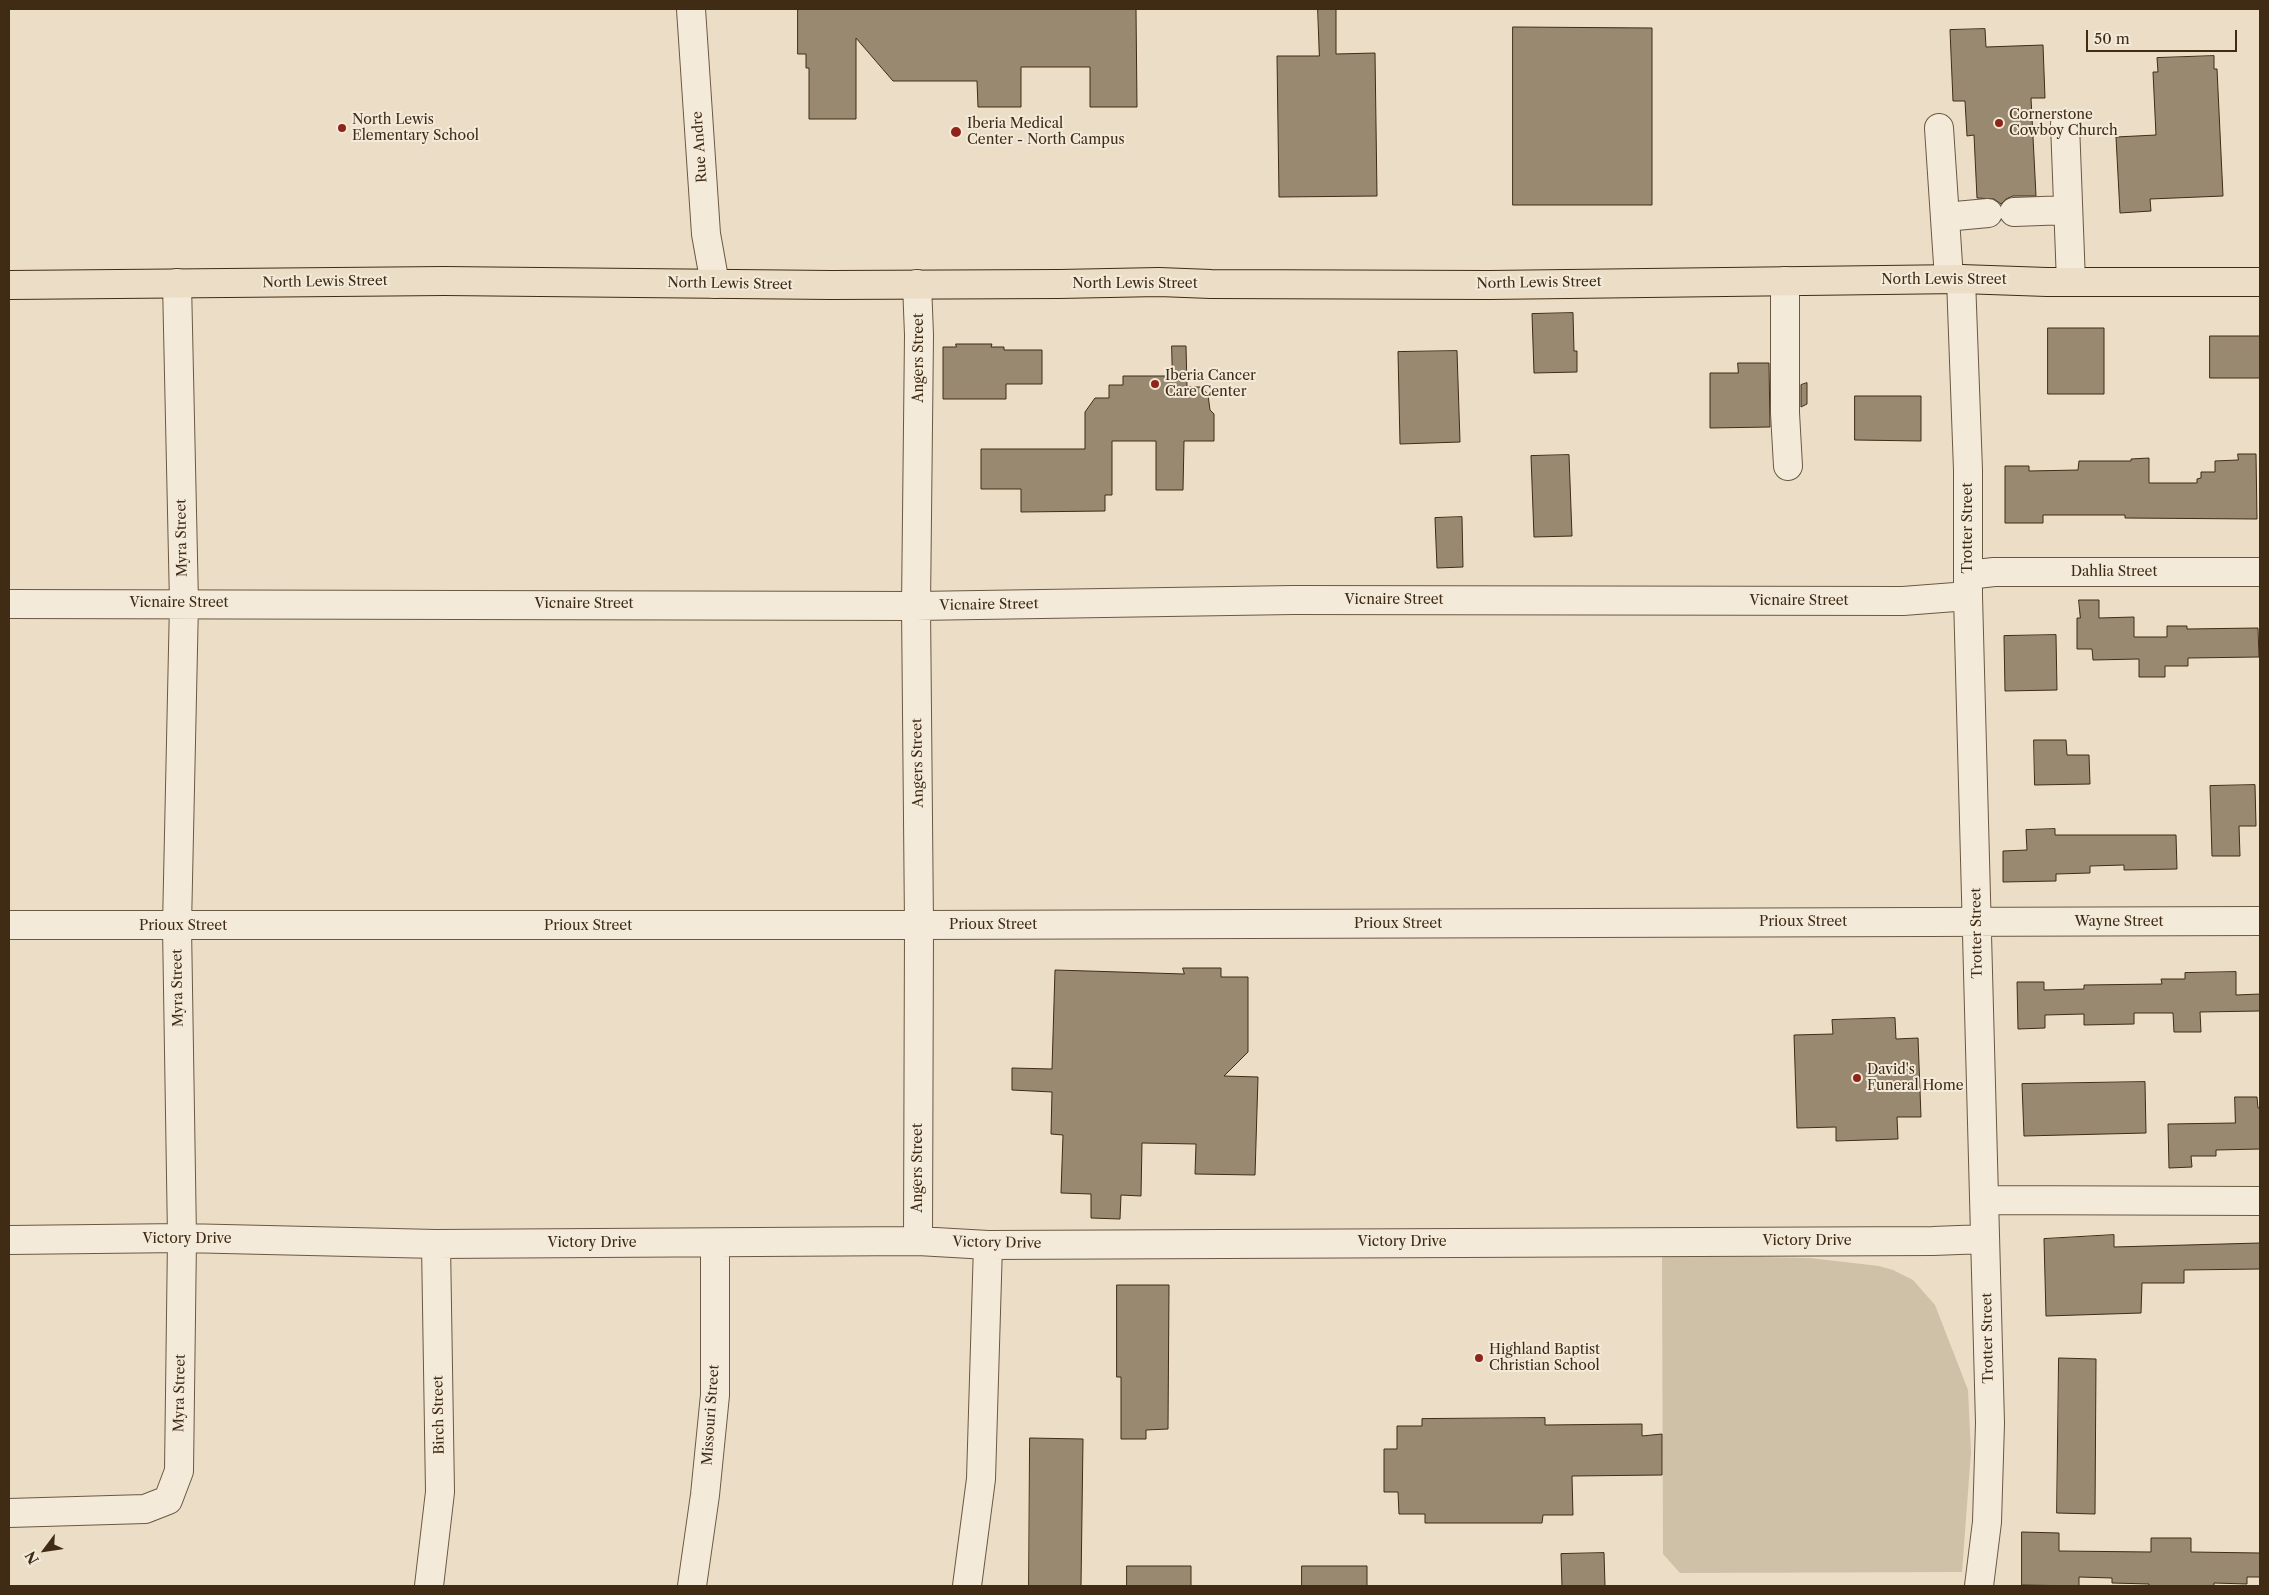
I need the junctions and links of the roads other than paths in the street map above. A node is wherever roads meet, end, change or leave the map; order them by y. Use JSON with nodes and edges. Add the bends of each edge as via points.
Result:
{"nodes":[{"id":1,"x":691,"y":9,"type":"edge"},
{"id":2,"x":2065,"y":124,"type":"dead end"},
{"id":3,"x":1939,"y":128,"type":"dead end"},
{"id":4,"x":2068,"y":210,"type":"junction"},
{"id":5,"x":1945,"y":217,"type":"junction"},
{"id":6,"x":1955,"y":279,"type":"junction"},
{"id":7,"x":1786,"y":281,"type":"junction"},
{"id":8,"x":2072,"y":282,"type":"junction"},
{"id":9,"x":2260,"y":282,"type":"edge"},
{"id":10,"x":177,"y":283,"type":"junction"},
{"id":11,"x":715,"y":284,"type":"junction"},
{"id":12,"x":917,"y":284,"type":"junction"},
{"id":13,"x":9,"y":285,"type":"edge"},
{"id":14,"x":1788,"y":466,"type":"dead end"},
{"id":15,"x":2260,"y":572,"type":"edge"},
{"id":16,"x":1968,"y":585,"type":"junction"},
{"id":17,"x":184,"y":603,"type":"junction"},
{"id":18,"x":9,"y":604,"type":"edge"},
{"id":19,"x":916,"y":606,"type":"junction"},
{"id":20,"x":2260,"y":921,"type":"edge"},
{"id":21,"x":1977,"y":922,"type":"junction"},
{"id":22,"x":9,"y":925,"type":"edge"},
{"id":23,"x":920,"y":925,"type":"junction"},
{"id":24,"x":177,"y":926,"type":"junction"},
{"id":25,"x":1985,"y":1200,"type":"junction"},
{"id":26,"x":2260,"y":1201,"type":"edge"},
{"id":27,"x":182,"y":1238,"type":"junction"},
{"id":28,"x":1985,"y":1239,"type":"junction"},
{"id":29,"x":9,"y":1240,"type":"edge"},
{"id":30,"x":918,"y":1241,"type":"junction"},
{"id":31,"x":715,"y":1243,"type":"junction"},
{"id":32,"x":436,"y":1244,"type":"junction"},
{"id":33,"x":988,"y":1245,"type":"junction"},
{"id":34,"x":9,"y":1512,"type":"edge"},
{"id":35,"x":429,"y":1586,"type":"edge"},
{"id":36,"x":692,"y":1586,"type":"edge"},
{"id":37,"x":967,"y":1586,"type":"edge"},
{"id":38,"x":1979,"y":1586,"type":"edge"}],
"edges":[{"from":1,"to":11,"type":"street","name":"Rue Andre","via":[[706,234]]},
{"from":2,"to":4,"type":"street"},
{"from":3,"to":5,"type":"street","name":"Trotter Street"},
{"from":4,"to":5,"type":"street"},
{"from":4,"to":8,"type":"street"},
{"from":5,"to":6,"type":"street","name":"Trotter Street"},
{"from":6,"to":7,"type":"main road","name":"North Lewis Street"},
{"from":6,"to":8,"type":"main road","name":"North Lewis Street"},
{"from":6,"to":16,"type":"street","name":"Trotter Street","via":[[1968,470]]},
{"from":7,"to":12,"type":"main road","name":"North Lewis Street"},
{"from":7,"to":14,"type":"street"},
{"from":8,"to":9,"type":"main road","name":"North Lewis Street"},
{"from":10,"to":11,"type":"main road","name":"North Lewis Street","via":[[444,280]]},
{"from":10,"to":13,"type":"main road","name":"North Lewis Street"},
{"from":10,"to":17,"type":"street","name":"Myra Street"},
{"from":11,"to":12,"type":"main road","name":"North Lewis Street"},
{"from":12,"to":19,"type":"street","name":"Angers Street"},
{"from":15,"to":16,"type":"street","name":"Dahlia Street","via":[[1994,572]]},
{"from":16,"to":19,"type":"street","name":"Vicnaire Street","via":[[1903,602],[1293,600]]},
{"from":16,"to":21,"type":"street","name":"Trotter Street"},
{"from":17,"to":18,"type":"street","name":"Vicnaire Street"},
{"from":17,"to":19,"type":"street","name":"Vicnaire Street"},
{"from":17,"to":24,"type":"street","name":"Myra Street"},
{"from":19,"to":23,"type":"street","name":"Angers Street"},
{"from":20,"to":21,"type":"street","name":"Wayne Street"},
{"from":21,"to":23,"type":"street","name":"Prioux Street"},
{"from":21,"to":25,"type":"street","name":"Trotter Street"},
{"from":22,"to":24,"type":"street","name":"Prioux Street"},
{"from":23,"to":24,"type":"street","name":"Prioux Street"},
{"from":23,"to":30,"type":"street","name":"Angers Street"},
{"from":24,"to":27,"type":"street","name":"Myra Street"},
{"from":25,"to":26,"type":"street"},
{"from":25,"to":28,"type":"street","name":"Trotter Street"},
{"from":27,"to":29,"type":"street","name":"Victory Drive"},
{"from":27,"to":32,"type":"street","name":"Victory Drive"},
{"from":27,"to":34,"type":"street","name":"Myra Street","via":[[179,1471],[168,1500],[146,1509]]},
{"from":28,"to":33,"type":"street","name":"Victory Drive","via":[[1933,1242]]},
{"from":28,"to":38,"type":"street","name":"Trotter Street","via":[[1990,1423],[1987,1522]]},
{"from":30,"to":31,"type":"street","name":"Victory Drive"},
{"from":30,"to":33,"type":"street","name":"Victory Drive"},
{"from":31,"to":32,"type":"street","name":"Victory Drive"},
{"from":31,"to":36,"type":"street","name":"Missouri Street","via":[[715,1395]]},
{"from":32,"to":35,"type":"street","name":"Birch Street","via":[[440,1492]]},
{"from":33,"to":37,"type":"street","via":[[981,1479]]}]}
